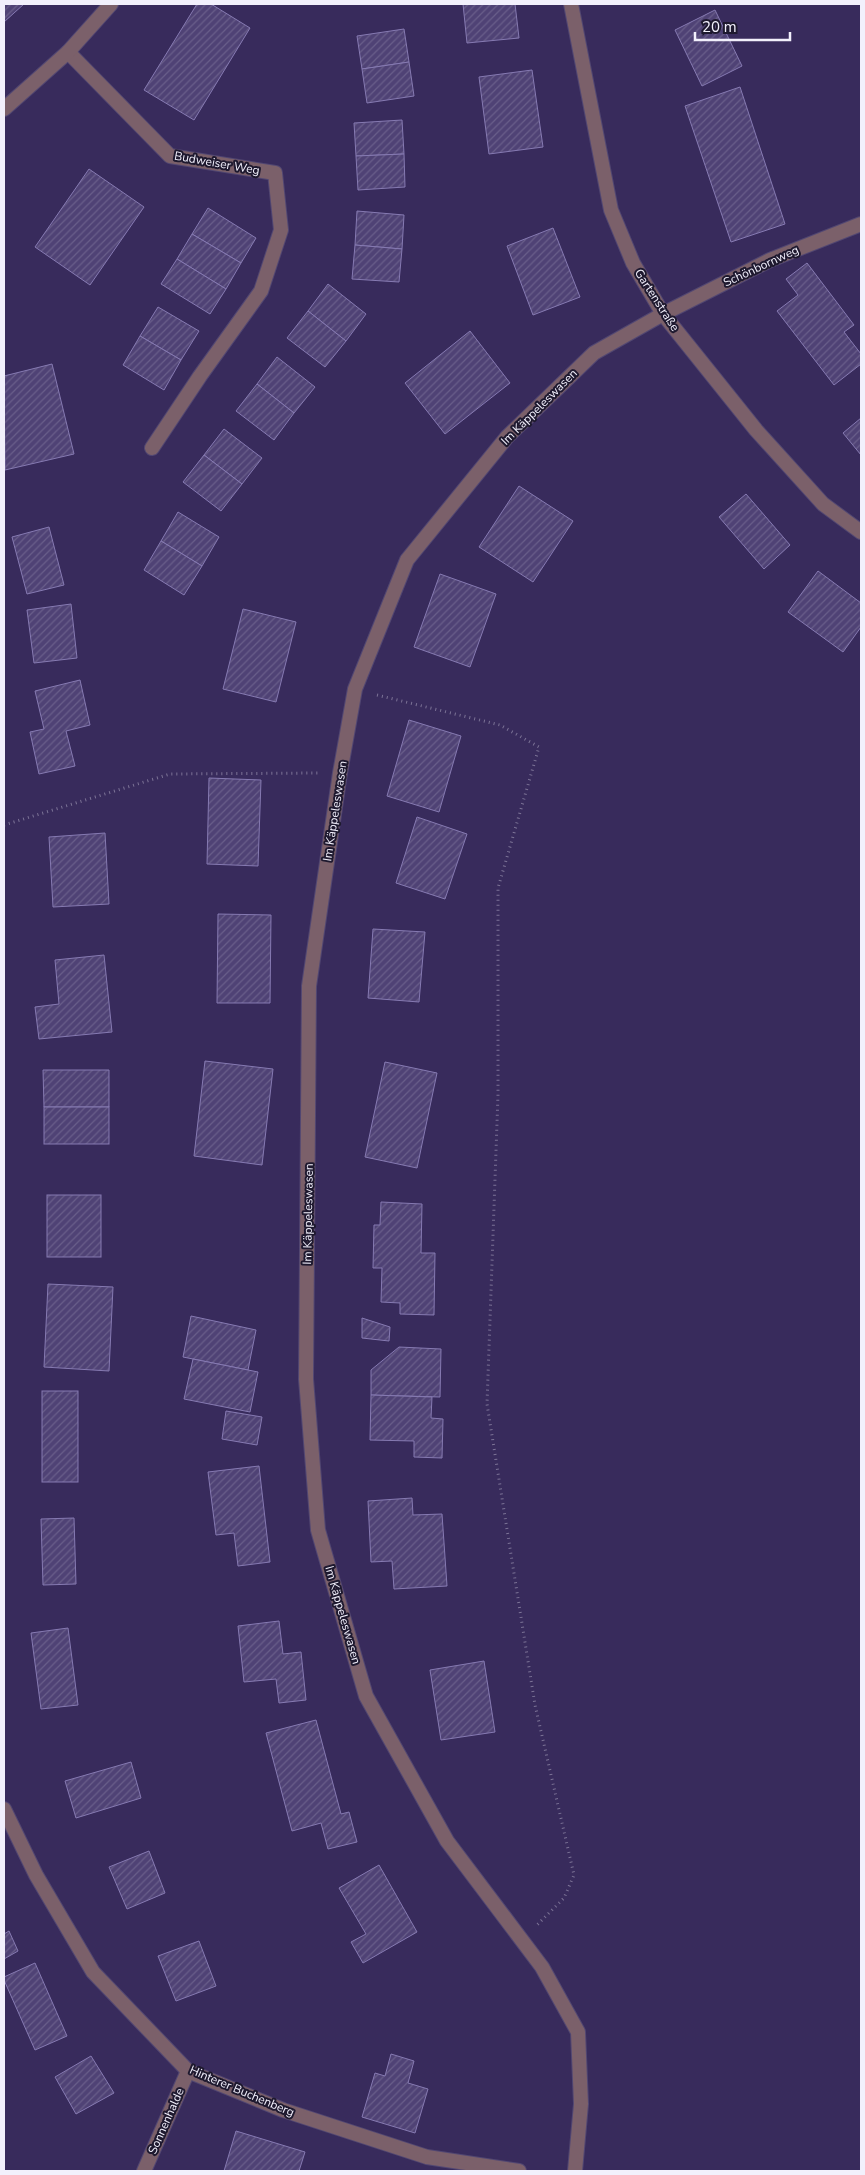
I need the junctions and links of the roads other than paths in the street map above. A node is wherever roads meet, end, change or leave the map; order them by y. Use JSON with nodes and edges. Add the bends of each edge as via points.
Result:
{"nodes":[{"id":1,"x":111,"y":4,"type":"edge"},
{"id":2,"x":571,"y":4,"type":"edge"},
{"id":3,"x":68,"y":52,"type":"junction"},
{"id":4,"x":4,"y":108,"type":"edge"},
{"id":5,"x":861,"y":224,"type":"edge"},
{"id":6,"x":663,"y":314,"type":"junction"},
{"id":7,"x":152,"y":448,"type":"dead end"},
{"id":8,"x":861,"y":532,"type":"edge"},
{"id":9,"x":4,"y":1809,"type":"edge"},
{"id":10,"x":188,"y":2071,"type":"junction"},
{"id":11,"x":144,"y":2171,"type":"edge"},
{"id":12,"x":519,"y":2171,"type":"edge"},
{"id":13,"x":575,"y":2171,"type":"edge"}],
"edges":[{"from":1,"to":3,"type":"street"},
{"from":2,"to":6,"type":"street","name":"Gartenstraße","via":[[611,210],[633,263]]},
{"from":3,"to":4,"type":"street"},
{"from":3,"to":7,"type":"street","name":"Budweiser Weg","via":[[170,156],[276,173],[281,230],[261,291]]},
{"from":5,"to":6,"type":"street","name":"Schönbornweg","via":[[770,260]]},
{"from":6,"to":8,"type":"street","name":"Gartenstraße","via":[[756,430],[823,504]]},
{"from":6,"to":13,"type":"street","name":"Im Käppeleswasen","via":[[594,353],[507,437],[408,560],[355,689],[309,986],[306,1379],[318,1530],[366,1696],[447,1841],[542,1967],[578,2032],[581,2104]]},
{"from":9,"to":10,"type":"street","name":"Hinterer Buchenberg","via":[[36,1875],[93,1972]]},
{"from":10,"to":11,"type":"street","name":"Sonnenhalde"},
{"from":10,"to":12,"type":"street","name":"Hinterer Buchenberg","via":[[283,2110],[427,2157]]}]}
